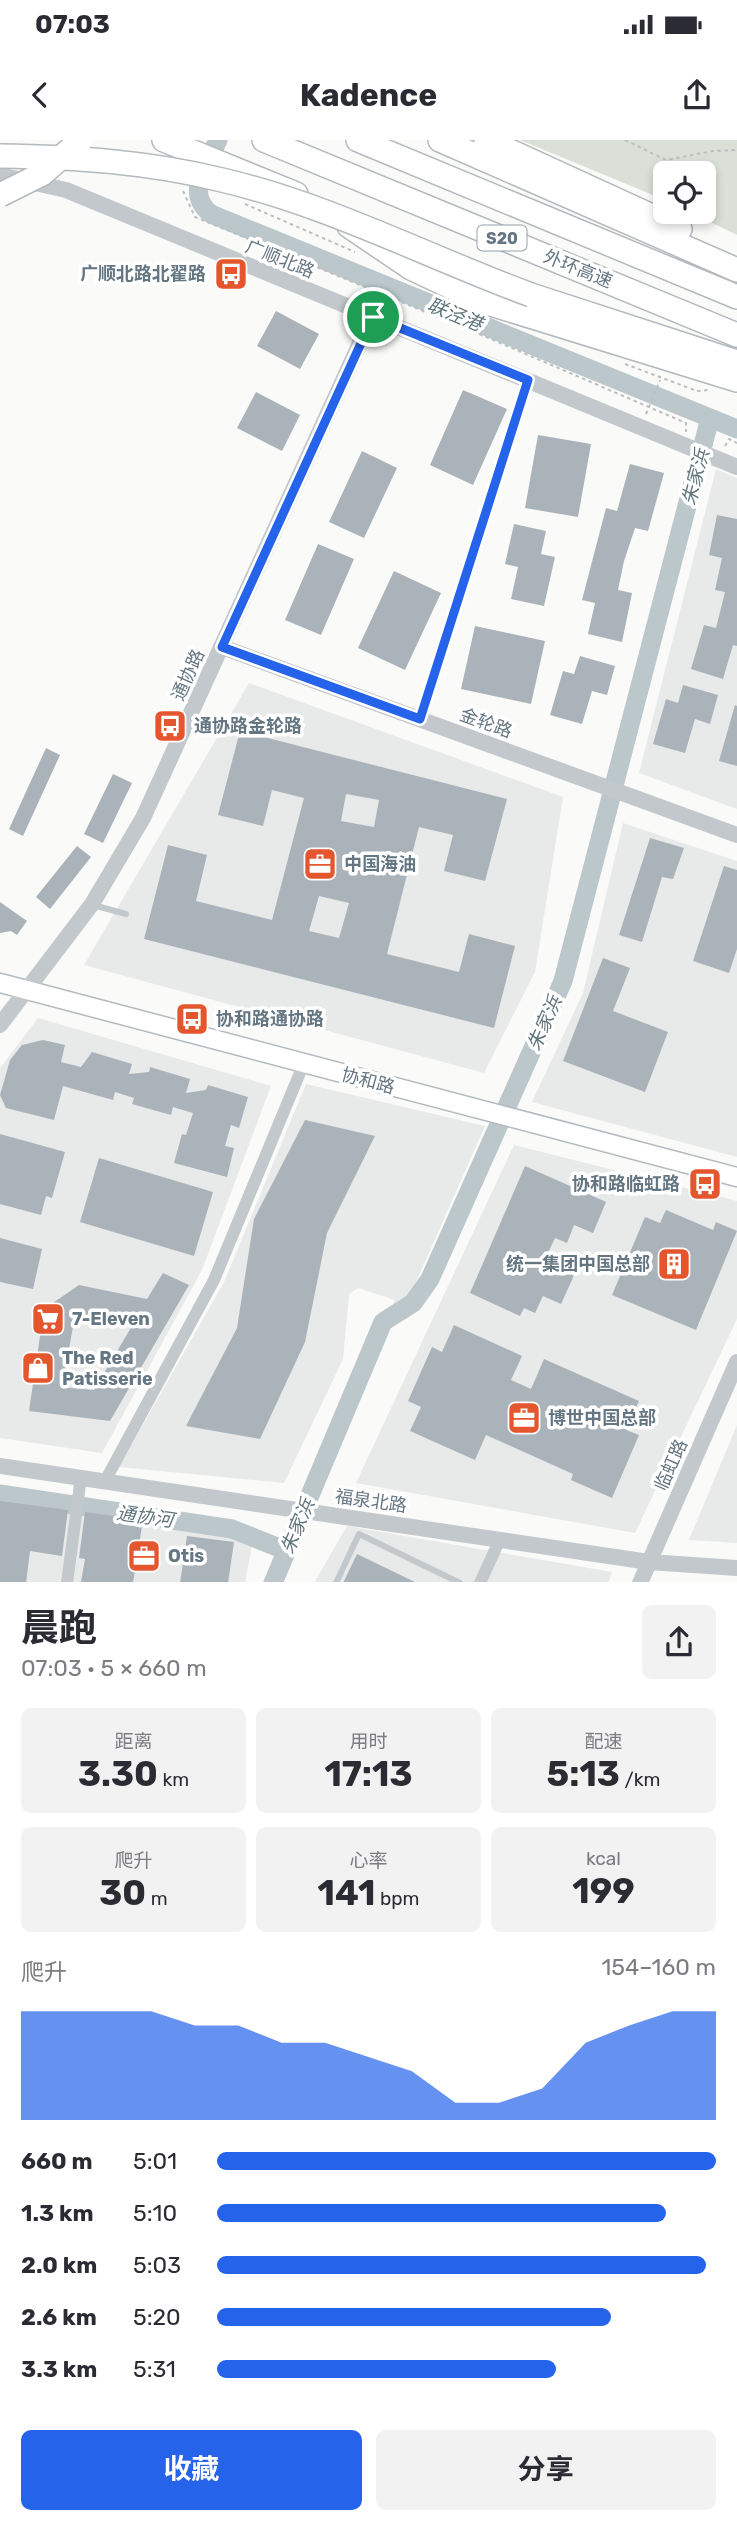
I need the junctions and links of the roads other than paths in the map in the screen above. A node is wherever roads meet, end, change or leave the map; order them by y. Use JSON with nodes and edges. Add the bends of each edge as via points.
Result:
{"nodes":[{"id":1,"x":81,"y":140,"type":"edge"},
{"id":2,"x":164,"y":140,"type":"edge"},
{"id":3,"x":358,"y":140,"type":"edge"},
{"id":4,"x":440,"y":140,"type":"edge"},
{"id":5,"x":486,"y":140,"type":"edge"},
{"id":6,"x":266,"y":141,"type":"edge"},
{"id":7,"x":0,"y":156,"type":"edge"},
{"id":8,"x":0,"y":175,"type":"edge"},
{"id":9,"x":0,"y":195,"type":"edge"},
{"id":10,"x":737,"y":254,"type":"edge"},
{"id":11,"x":737,"y":270,"type":"edge"},
{"id":12,"x":737,"y":297,"type":"edge"},
{"id":13,"x":373,"y":317,"type":"junction"},
{"id":14,"x":737,"y":335,"type":"edge"},
{"id":15,"x":737,"y":362,"type":"edge"},
{"id":16,"x":528,"y":380,"type":"junction"},
{"id":17,"x":737,"y":380,"type":"edge"},
{"id":18,"x":737,"y":467,"type":"edge"},
{"id":19,"x":222,"y":647,"type":"junction"},
{"id":20,"x":420,"y":719,"type":"junction"},
{"id":21,"x":737,"y":835,"type":"edge"},
{"id":22,"x":92,"y":904,"type":"junction"},
{"id":23,"x":127,"y":914,"type":"dead end"},
{"id":24,"x":0,"y":983,"type":"edge"},
{"id":25,"x":27,"y":990,"type":"junction"},
{"id":26,"x":0,"y":1025,"type":"edge"},
{"id":27,"x":304,"y":1063,"type":"junction"},
{"id":28,"x":737,"y":1177,"type":"edge"},
{"id":29,"x":737,"y":1362,"type":"edge"},
{"id":30,"x":0,"y":1466,"type":"edge"},
{"id":31,"x":81,"y":1477,"type":"junction"},
{"id":32,"x":105,"y":1480,"type":"junction"},
{"id":33,"x":500,"y":1539,"type":"junction"},
{"id":34,"x":649,"y":1562,"type":"junction"},
{"id":35,"x":737,"y":1568,"type":"edge"},
{"id":36,"x":67,"y":1582,"type":"edge"},
{"id":37,"x":336,"y":1582,"type":"edge"},
{"id":38,"x":458,"y":1582,"type":"edge"},
{"id":39,"x":480,"y":1582,"type":"edge"},
{"id":40,"x":640,"y":1582,"type":"edge"}],
"edges":[{"from":1,"to":9,"type":"highway","bridge":true,"via":[[42,174]]},
{"from":2,"to":17,"type":"highway","via":[[306,199],[446,286],[516,313]]},
{"from":3,"to":12,"type":"highway","name":"外环高速","number":"S20"},
{"from":4,"to":11,"type":"highway"},
{"from":5,"to":10,"type":"highway"},
{"from":6,"to":14,"type":"highway","name":"外环高速","number":"S20"},
{"from":7,"to":15,"type":"highway","bridge":true,"via":[[129,163],[222,180],[306,205],[531,295]]},
{"from":8,"to":13,"type":"street","name":"广顺北路","via":[[66,190]]},
{"from":13,"to":16,"type":"street","name":"广顺北路"},
{"from":13,"to":19,"type":"street","name":"通协路"},
{"from":16,"to":18,"type":"street","name":"广顺北路"},
{"from":16,"to":20,"type":"street"},
{"from":19,"to":20,"type":"street","name":"金轮路"},
{"from":19,"to":22,"type":"street","name":"通协路","via":[[144,818]]},
{"from":20,"to":21,"type":"street","name":"金轮路"},
{"from":22,"to":23,"type":"lane"},
{"from":22,"to":25,"type":"street","name":"通协路"},
{"from":24,"to":25,"type":"main road","name":"协和路"},
{"from":25,"to":26,"type":"street","name":"通协路"},
{"from":25,"to":27,"type":"main road","name":"协和路"},
{"from":27,"to":28,"type":"main road","name":"协和路"},
{"from":27,"to":32,"type":"street","via":[[214,1280]]},
{"from":29,"to":34,"type":"street","name":"临虹路"},
{"from":30,"to":31,"type":"street","name":"福泉北路"},
{"from":31,"to":32,"type":"street","name":"福泉北路"},
{"from":31,"to":36,"type":"street"},
{"from":32,"to":33,"type":"street","name":"福泉北路"},
{"from":33,"to":34,"type":"street","name":"福泉北路"},
{"from":33,"to":39,"type":"street"},
{"from":34,"to":35,"type":"street","name":"福泉北路"},
{"from":34,"to":40,"type":"street","name":"临虹路"},
{"from":37,"to":38,"type":"lane","via":[[359,1534]]}]}
